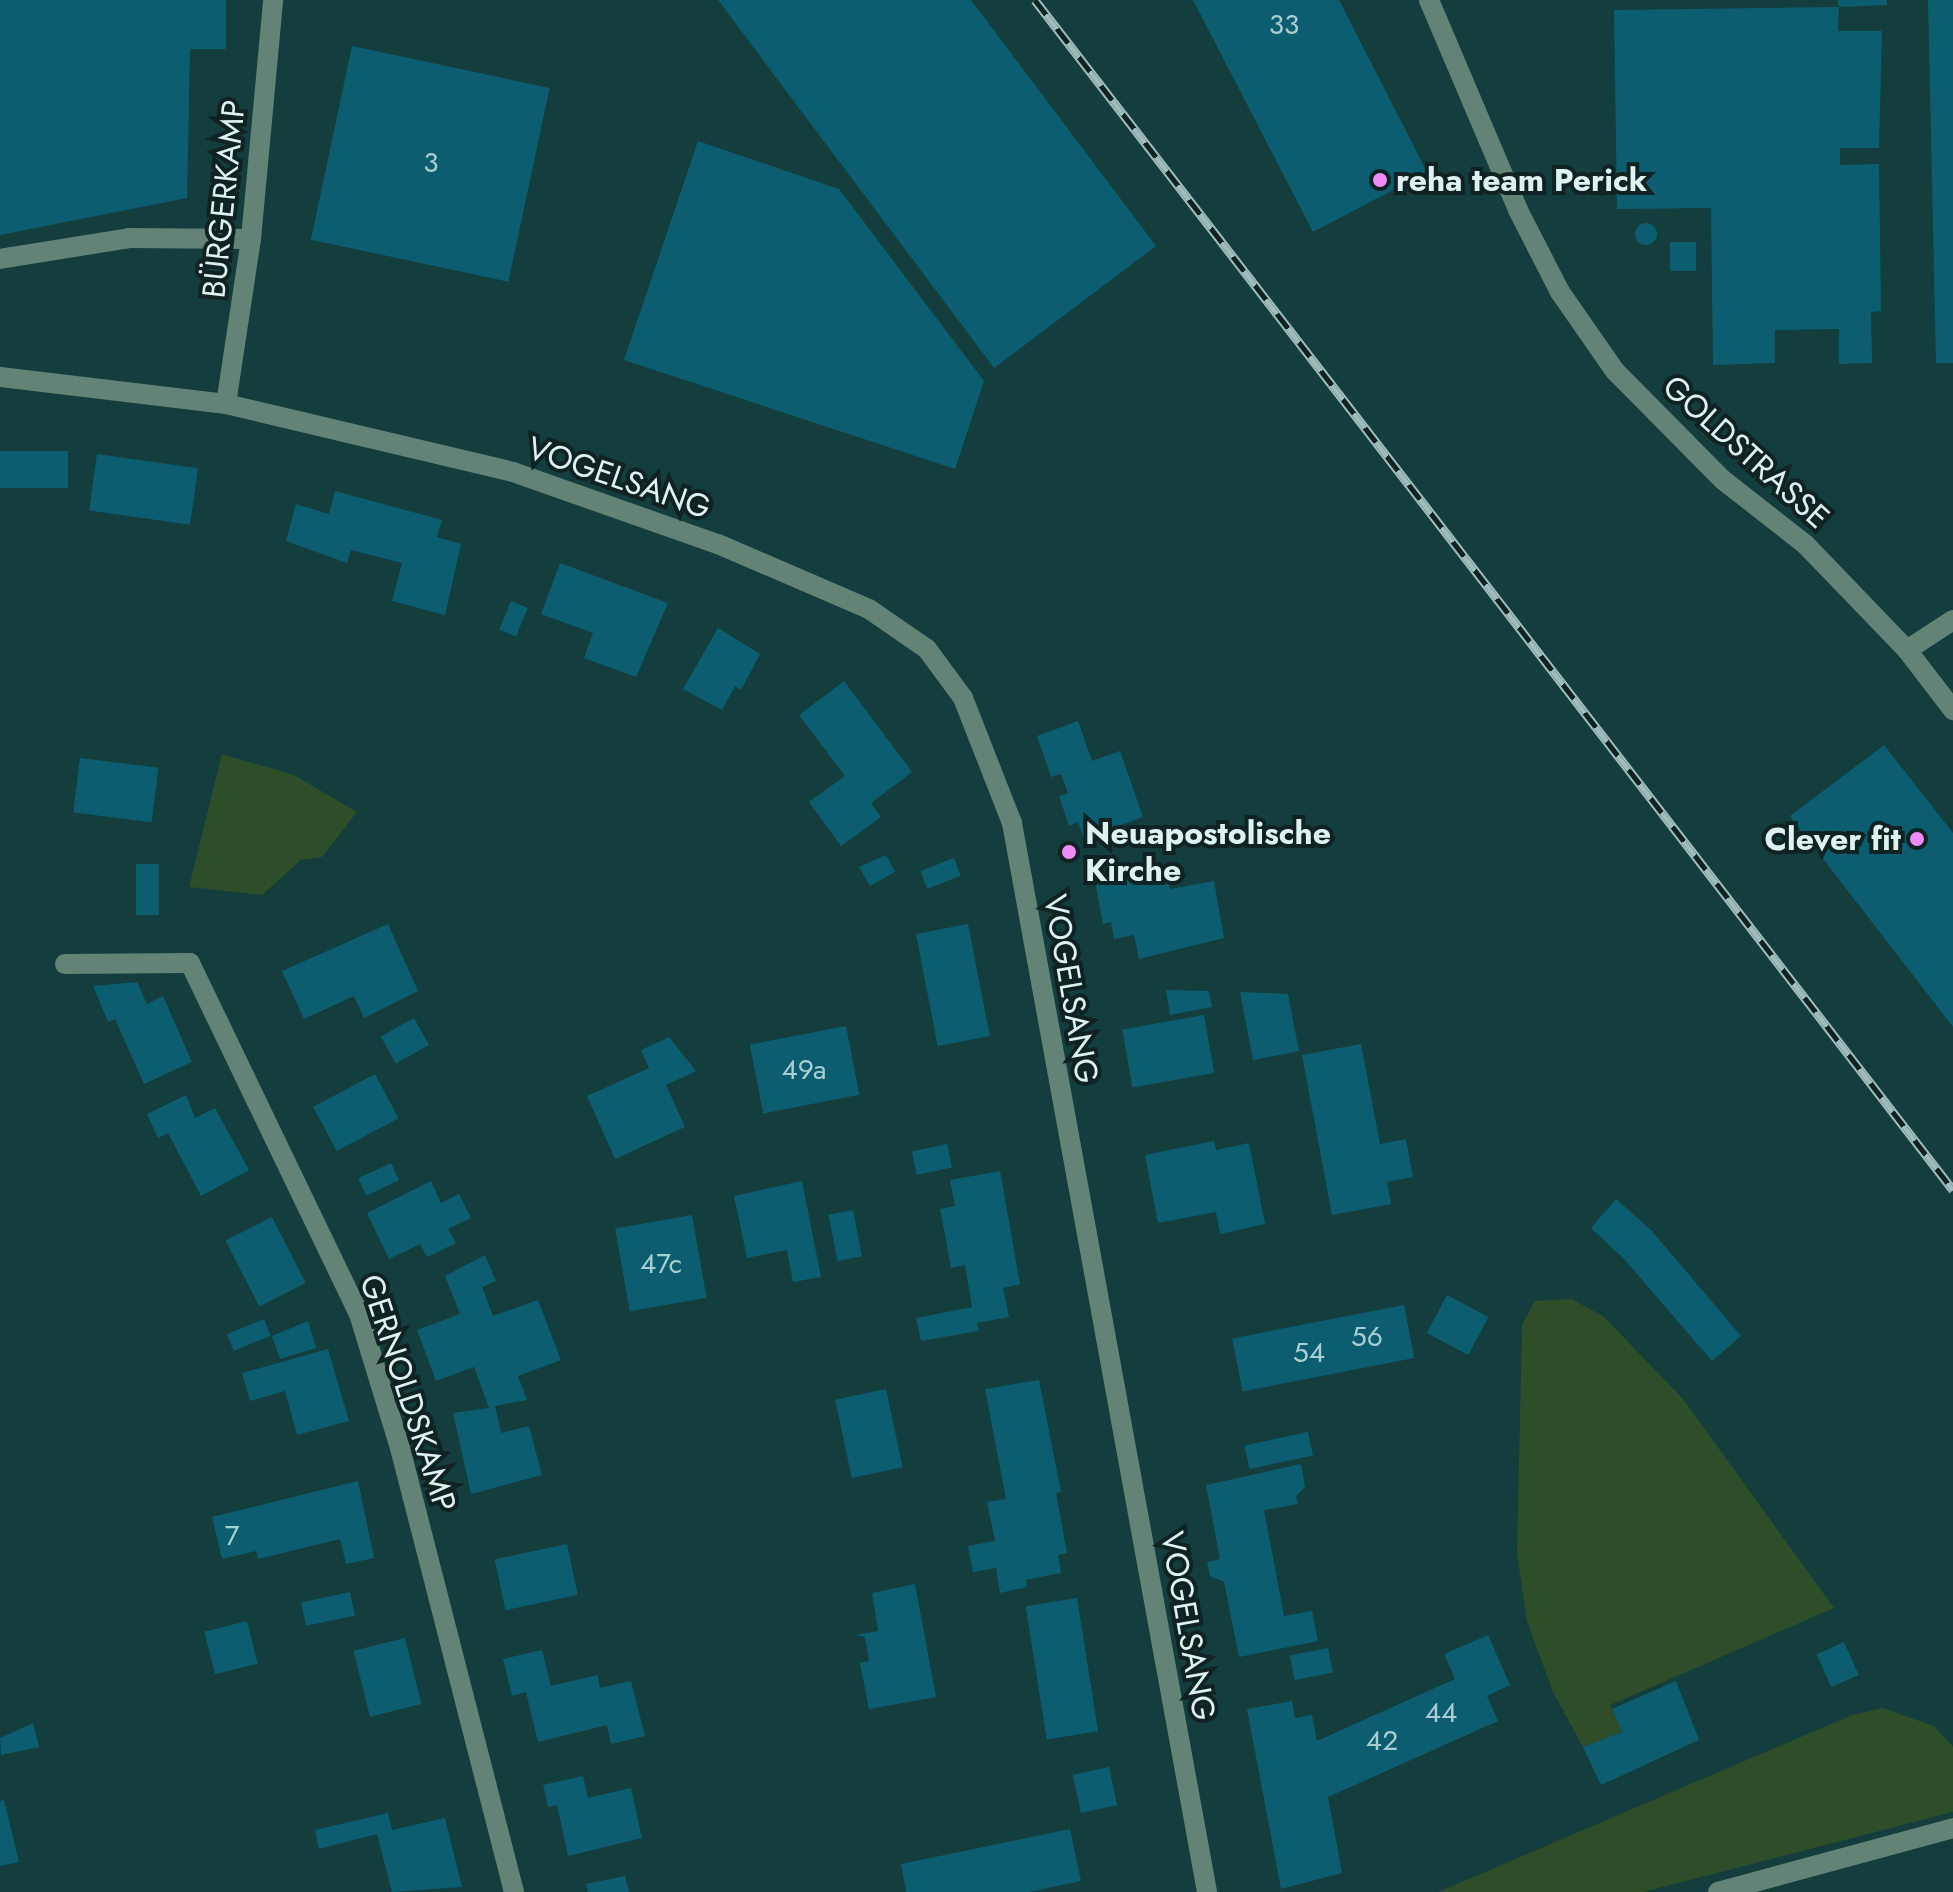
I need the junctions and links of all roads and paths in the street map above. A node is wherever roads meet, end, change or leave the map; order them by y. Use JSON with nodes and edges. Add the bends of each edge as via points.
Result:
{"nodes":[{"id":1,"x":273,"y":0,"type":"edge"},
{"id":2,"x":1429,"y":0,"type":"edge"},
{"id":3,"x":251,"y":239,"type":"junction"},
{"id":4,"x":0,"y":259,"type":"edge"},
{"id":5,"x":0,"y":377,"type":"edge"},
{"id":6,"x":226,"y":404,"type":"junction"},
{"id":7,"x":1944,"y":625,"type":"edge"},
{"id":8,"x":1907,"y":650,"type":"junction"},
{"id":9,"x":1953,"y":710,"type":"edge"},
{"id":10,"x":65,"y":964,"type":"dead end"},
{"id":11,"x":1953,"y":1828,"type":"edge"},
{"id":12,"x":514,"y":1892,"type":"edge"},
{"id":13,"x":1207,"y":1892,"type":"edge"},
{"id":14,"x":1718,"y":1892,"type":"edge"}],
"edges":[{"from":1,"to":3,"type":"street","name":"BÜRGERKAMP"},
{"from":2,"to":8,"type":"street","name":"GOLDSTRASSE","via":[[1518,210],[1560,292],[1615,371],[1723,480],[1805,544]]},
{"from":3,"to":4,"type":"street","via":[[129,238]]},
{"from":3,"to":6,"type":"street","name":"BÜRGERKAMP"},
{"from":5,"to":6,"type":"street","name":"VOGELSANG"},
{"from":6,"to":13,"type":"street","name":"VOGELSANG","via":[[513,472],[718,544],[905,630],[927,649],[963,698],[1012,823]]},
{"from":7,"to":8,"type":"street"},
{"from":8,"to":9,"type":"street","name":"GOLDSTRASSE"},
{"from":10,"to":12,"type":"street","name":"GERNOLDSKAMP","via":[[190,963],[224,1033],[359,1314],[400,1448]]},
{"from":11,"to":14,"type":"street"}]}
